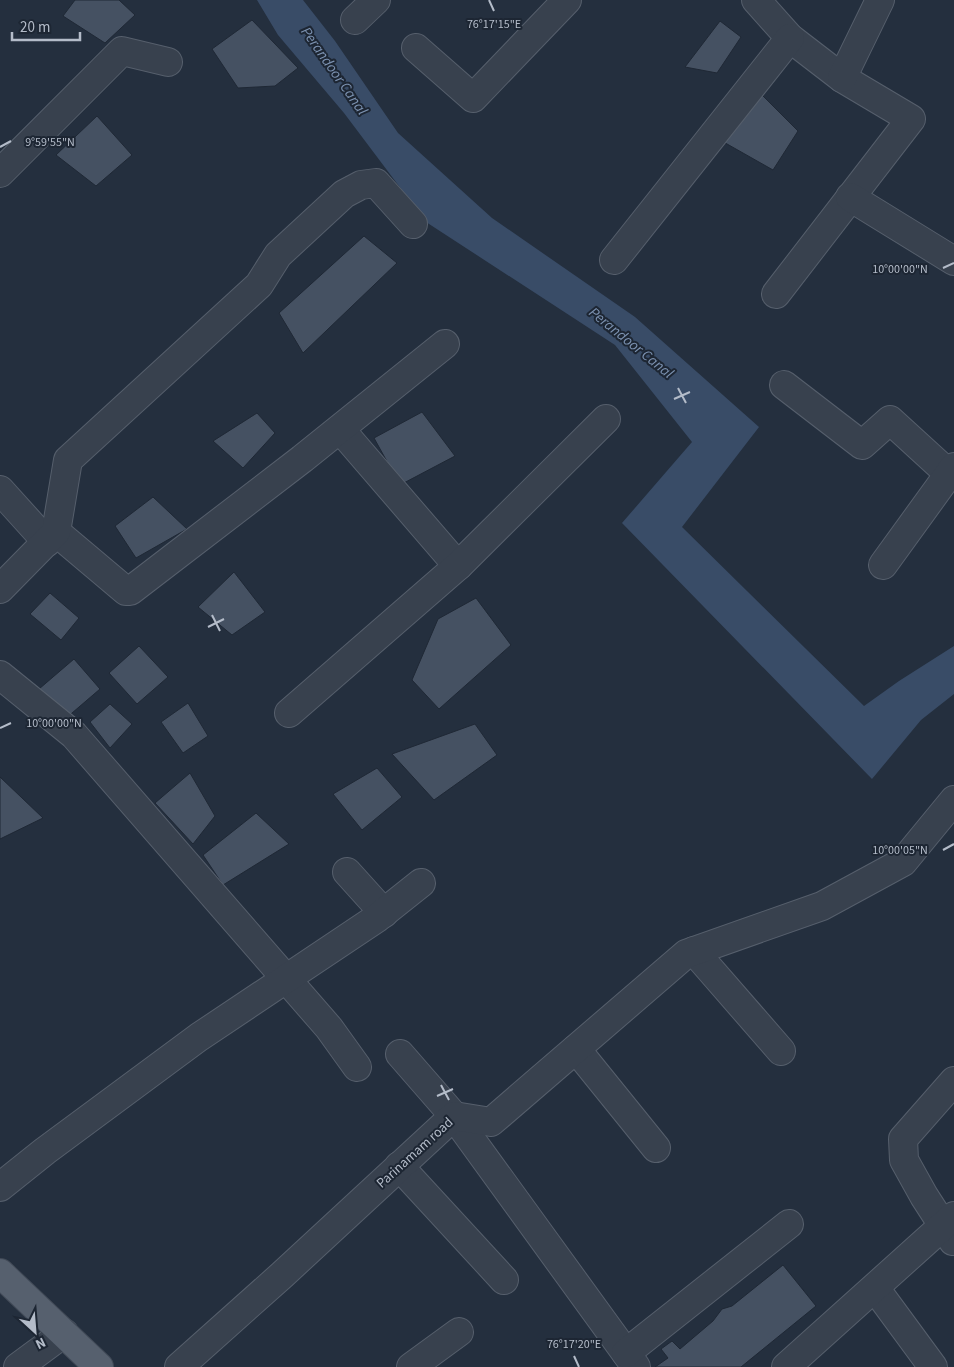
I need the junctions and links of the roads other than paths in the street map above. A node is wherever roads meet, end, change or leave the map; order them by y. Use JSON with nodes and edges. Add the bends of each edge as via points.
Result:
{"nodes":[{"id":1,"x":376,"y":0,"type":"edge"},
{"id":2,"x":567,"y":0,"type":"edge"},
{"id":3,"x":756,"y":0,"type":"edge"},
{"id":4,"x":880,"y":0,"type":"edge"},
{"id":5,"x":355,"y":20,"type":"dead end"},
{"id":6,"x":790,"y":38,"type":"junction"},
{"id":7,"x":416,"y":48,"type":"dead end"},
{"id":8,"x":168,"y":62,"type":"dead end"},
{"id":9,"x":842,"y":78,"type":"junction"},
{"id":10,"x":0,"y":173,"type":"edge"},
{"id":11,"x":850,"y":197,"type":"junction"},
{"id":12,"x":413,"y":224,"type":"dead end"},
{"id":13,"x":614,"y":260,"type":"dead end"},
{"id":14,"x":954,"y":261,"type":"edge"},
{"id":15,"x":776,"y":294,"type":"dead end"},
{"id":16,"x":445,"y":344,"type":"dead end"},
{"id":17,"x":784,"y":385,"type":"dead end"},
{"id":18,"x":606,"y":419,"type":"dead end"},
{"id":19,"x":340,"y":429,"type":"junction"},
{"id":20,"x":951,"y":471,"type":"edge"},
{"id":21,"x":0,"y":490,"type":"edge"},
{"id":22,"x":51,"y":537,"type":"junction"},
{"id":23,"x":882,"y":565,"type":"dead end"},
{"id":24,"x":458,"y":566,"type":"junction"},
{"id":25,"x":0,"y":589,"type":"edge"},
{"id":26,"x":0,"y":675,"type":"edge"},
{"id":27,"x":289,"y":712,"type":"dead end"},
{"id":28,"x":954,"y":800,"type":"edge"},
{"id":29,"x":347,"y":872,"type":"dead end"},
{"id":30,"x":421,"y":883,"type":"dead end"},
{"id":31,"x":384,"y":913,"type":"junction"},
{"id":32,"x":690,"y":953,"type":"junction"},
{"id":33,"x":286,"y":980,"type":"junction"},
{"id":34,"x":576,"y":1049,"type":"junction"},
{"id":35,"x":781,"y":1051,"type":"dead end"},
{"id":36,"x":400,"y":1054,"type":"dead end"},
{"id":37,"x":357,"y":1067,"type":"dead end"},
{"id":38,"x":954,"y":1080,"type":"edge"},
{"id":39,"x":454,"y":1116,"type":"junction"},
{"id":40,"x":656,"y":1148,"type":"dead end"},
{"id":41,"x":399,"y":1166,"type":"junction"},
{"id":42,"x":0,"y":1187,"type":"edge"},
{"id":43,"x":790,"y":1224,"type":"dead end"},
{"id":44,"x":951,"y":1228,"type":"edge"},
{"id":45,"x":0,"y":1273,"type":"edge"},
{"id":46,"x":504,"y":1280,"type":"dead end"},
{"id":47,"x":875,"y":1288,"type":"junction"},
{"id":48,"x":459,"y":1332,"type":"dead end"},
{"id":49,"x":64,"y":1334,"type":"junction"},
{"id":50,"x":631,"y":1360,"type":"edge"},
{"id":51,"x":18,"y":1367,"type":"edge"},
{"id":52,"x":99,"y":1367,"type":"edge"},
{"id":53,"x":179,"y":1367,"type":"edge"},
{"id":54,"x":412,"y":1367,"type":"edge"},
{"id":55,"x":786,"y":1367,"type":"edge"},
{"id":56,"x":932,"y":1367,"type":"edge"}],
"edges":[{"from":1,"to":5,"type":"street"},
{"from":2,"to":7,"type":"street","via":[[473,98]]},
{"from":3,"to":6,"type":"street"},
{"from":4,"to":9,"type":"street"},
{"from":6,"to":9,"type":"street"},
{"from":6,"to":13,"type":"street"},
{"from":8,"to":10,"type":"street","via":[[122,51]]},
{"from":9,"to":11,"type":"street","via":[[911,119]]},
{"from":11,"to":14,"type":"street"},
{"from":11,"to":15,"type":"street"},
{"from":12,"to":22,"type":"street","via":[[376,183],[361,185],[344,194],[278,255],[258,285],[68,460]]},
{"from":16,"to":19,"type":"street"},
{"from":17,"to":20,"type":"street","via":[[862,445],[890,420]]},
{"from":18,"to":24,"type":"street"},
{"from":19,"to":22,"type":"street","via":[[130,591]]},
{"from":19,"to":24,"type":"street"},
{"from":20,"to":23,"type":"street"},
{"from":21,"to":22,"type":"street"},
{"from":22,"to":25,"type":"street"},
{"from":24,"to":27,"type":"street"},
{"from":26,"to":33,"type":"street","via":[[74,735]]},
{"from":28,"to":32,"type":"street","via":[[903,862],[822,906]]},
{"from":29,"to":31,"type":"street"},
{"from":30,"to":31,"type":"street"},
{"from":31,"to":33,"type":"street"},
{"from":32,"to":34,"type":"street","name":"Parinamam road"},
{"from":32,"to":35,"type":"street"},
{"from":33,"to":37,"type":"street","via":[[329,1028]]},
{"from":33,"to":42,"type":"street","via":[[199,1037]]},
{"from":34,"to":39,"type":"street","name":"Parinamam road","via":[[491,1122]]},
{"from":34,"to":40,"type":"street"},
{"from":36,"to":39,"type":"street"},
{"from":38,"to":44,"type":"street","via":[[903,1139],[904,1160],[924,1196]]},
{"from":39,"to":41,"type":"street","name":"Parinamam road"},
{"from":39,"to":50,"type":"street"},
{"from":41,"to":46,"type":"street"},
{"from":41,"to":53,"type":"street","name":"Parinamam road"},
{"from":43,"to":50,"type":"street"},
{"from":44,"to":47,"type":"street"},
{"from":45,"to":49,"type":"main road"},
{"from":47,"to":55,"type":"street"},
{"from":47,"to":56,"type":"street"},
{"from":48,"to":54,"type":"street"},
{"from":49,"to":51,"type":"street"},
{"from":49,"to":52,"type":"main road"}]}
